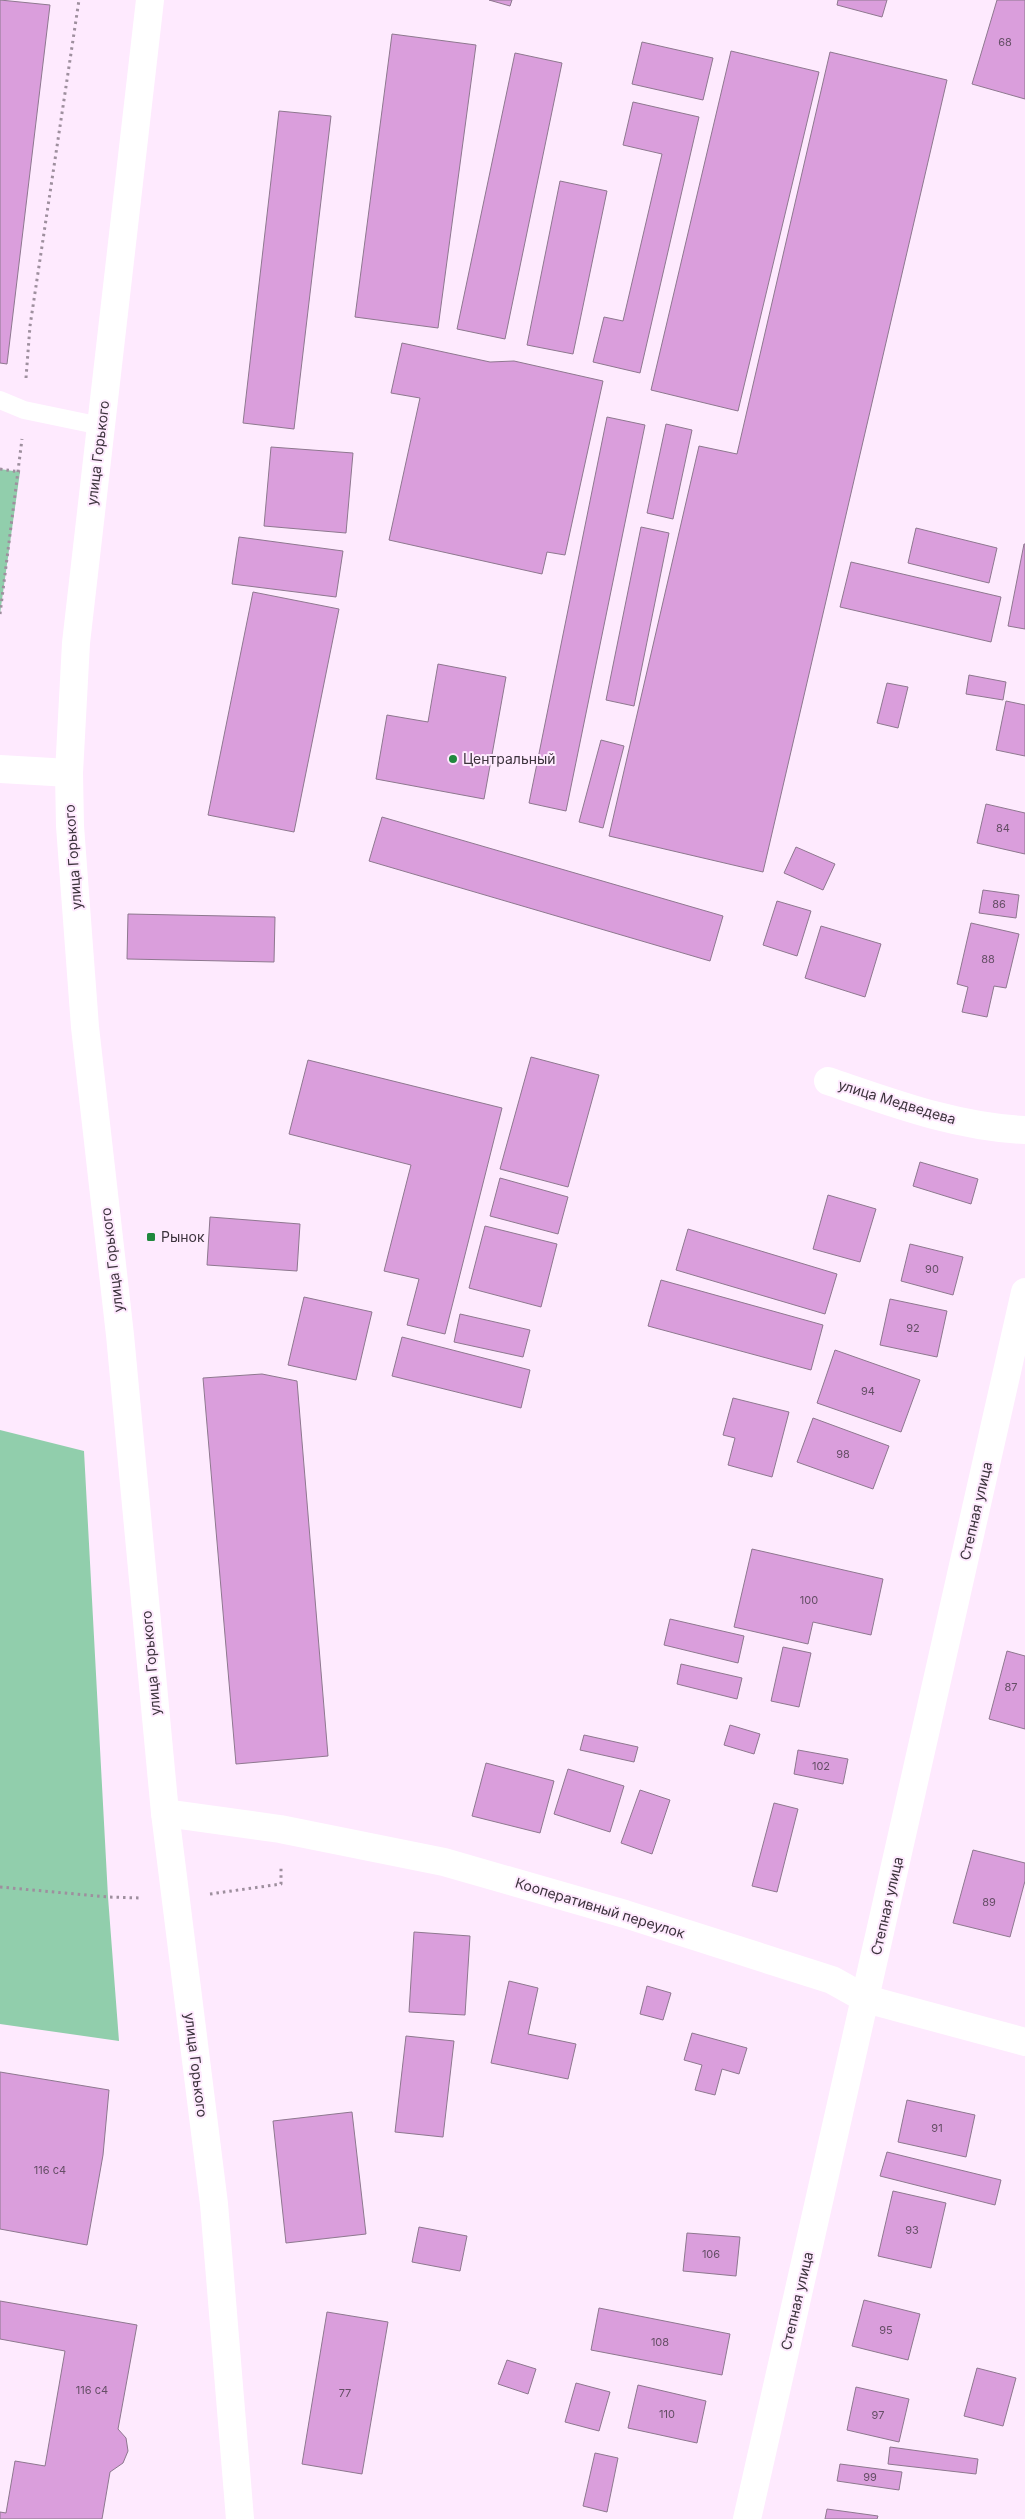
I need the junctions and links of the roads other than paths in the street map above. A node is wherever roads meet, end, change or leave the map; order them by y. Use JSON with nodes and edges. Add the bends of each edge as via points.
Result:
{"nodes":[{"id":1,"x":150,"y":0,"type":"edge"},
{"id":2,"x":0,"y":400,"type":"edge"},
{"id":3,"x":101,"y":426,"type":"junction"},
{"id":4,"x":0,"y":769,"type":"edge"},
{"id":5,"x":69,"y":773,"type":"junction"},
{"id":6,"x":828,"y":1081,"type":"dead end"},
{"id":7,"x":1025,"y":1130,"type":"edge"},
{"id":8,"x":1025,"y":1292,"type":"edge"},
{"id":9,"x":165,"y":1813,"type":"junction"},
{"id":10,"x":866,"y":1999,"type":"junction"},
{"id":11,"x":1025,"y":2042,"type":"edge"},
{"id":12,"x":240,"y":2519,"type":"edge"},
{"id":13,"x":747,"y":2519,"type":"edge"}],
"edges":[{"from":1,"to":3,"type":"street","name":"улица Горького"},
{"from":2,"to":3,"type":"lane","via":[[24,410]]},
{"from":3,"to":5,"type":"street","name":"улица Горького","via":[[76,643]]},
{"from":4,"to":5,"type":"street"},
{"from":5,"to":9,"type":"street","name":"улица Горького","via":[[84,1027],[120,1335]]},
{"from":6,"to":7,"type":"street","name":"улица Медведева","via":[[938,1118]]},
{"from":8,"to":10,"type":"street","name":"Степная улица"},
{"from":9,"to":10,"type":"street","name":"Кооперативный переулок","via":[[280,1829],[444,1862],[832,1980]]},
{"from":9,"to":12,"type":"street","name":"улица Горького","via":[[214,2204]]},
{"from":10,"to":11,"type":"street","name":"Кооперативный переулок"},
{"from":10,"to":13,"type":"street","name":"Степная улица"}]}
